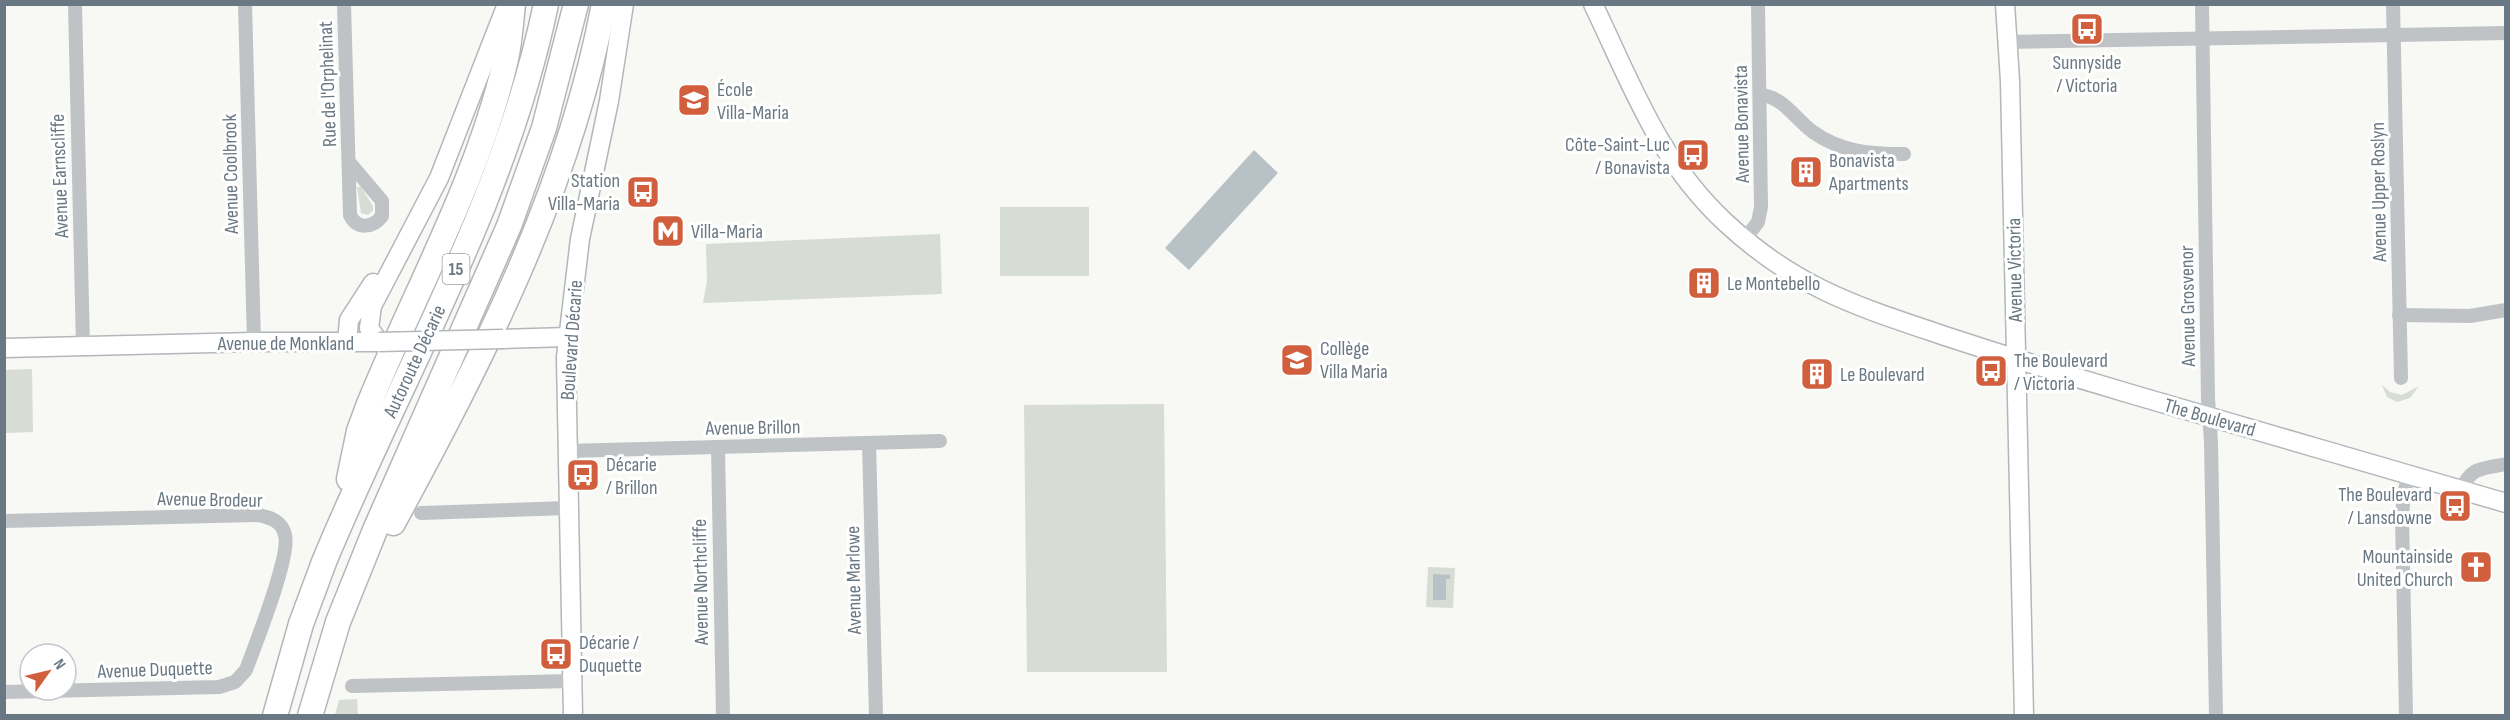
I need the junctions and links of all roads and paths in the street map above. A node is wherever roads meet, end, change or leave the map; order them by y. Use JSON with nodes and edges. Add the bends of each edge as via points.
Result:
{"nodes":[{"id":1,"x":75,"y":4,"type":"edge"},
{"id":2,"x":245,"y":4,"type":"edge"},
{"id":3,"x":344,"y":4,"type":"edge"},
{"id":4,"x":507,"y":4,"type":"edge"},
{"id":5,"x":513,"y":4,"type":"edge"},
{"id":6,"x":546,"y":4,"type":"edge"},
{"id":7,"x":576,"y":4,"type":"edge"},
{"id":8,"x":604,"y":4,"type":"edge"},
{"id":9,"x":624,"y":4,"type":"edge"},
{"id":10,"x":1593,"y":4,"type":"edge"},
{"id":11,"x":1758,"y":4,"type":"edge"},
{"id":12,"x":2005,"y":4,"type":"edge"},
{"id":13,"x":2202,"y":4,"type":"edge"},
{"id":14,"x":2392,"y":4,"type":"edge"},
{"id":15,"x":2505,"y":33,"type":"edge"},
{"id":16,"x":2394,"y":34,"type":"junction"},
{"id":17,"x":2202,"y":37,"type":"junction"},
{"id":18,"x":2007,"y":42,"type":"junction"},
{"id":19,"x":1760,"y":95,"type":"junction"},
{"id":20,"x":1904,"y":154,"type":"dead end"},
{"id":21,"x":349,"y":162,"type":"dead end"},
{"id":22,"x":409,"y":234,"type":"junction"},
{"id":23,"x":1745,"y":239,"type":"junction"},
{"id":24,"x":2505,"y":310,"type":"edge"},
{"id":25,"x":2399,"y":315,"type":"junction"},
{"id":26,"x":568,"y":337,"type":"junction"},
{"id":27,"x":254,"y":342,"type":"junction"},
{"id":28,"x":347,"y":342,"type":"junction"},
{"id":29,"x":379,"y":342,"type":"junction"},
{"id":30,"x":83,"y":347,"type":"junction"},
{"id":31,"x":4,"y":348,"type":"edge"},
{"id":32,"x":2017,"y":359,"type":"junction"},
{"id":33,"x":2401,"y":378,"type":"dead end"},
{"id":34,"x":2210,"y":417,"type":"junction"},
{"id":35,"x":940,"y":441,"type":"dead end"},
{"id":36,"x":869,"y":443,"type":"junction"},
{"id":37,"x":718,"y":447,"type":"junction"},
{"id":38,"x":567,"y":451,"type":"junction"},
{"id":39,"x":2505,"y":464,"type":"edge"},
{"id":40,"x":2409,"y":475,"type":"junction"},
{"id":41,"x":2462,"y":490,"type":"junction"},
{"id":42,"x":2505,"y":503,"type":"edge"},
{"id":43,"x":568,"y":508,"type":"junction"},
{"id":44,"x":421,"y":513,"type":"dead end"},
{"id":45,"x":4,"y":521,"type":"edge"},
{"id":46,"x":340,"y":524,"type":"junction"},
{"id":47,"x":338,"y":622,"type":"junction"},
{"id":48,"x":572,"y":681,"type":"junction"},
{"id":49,"x":235,"y":682,"type":"joint"},
{"id":50,"x":352,"y":686,"type":"dead end"},
{"id":51,"x":4,"y":692,"type":"edge"},
{"id":52,"x":274,"y":716,"type":"edge"},
{"id":53,"x":310,"y":716,"type":"edge"},
{"id":54,"x":573,"y":716,"type":"edge"},
{"id":55,"x":723,"y":716,"type":"edge"},
{"id":56,"x":876,"y":716,"type":"edge"},
{"id":57,"x":2024,"y":716,"type":"edge"},
{"id":58,"x":2216,"y":716,"type":"edge"},
{"id":59,"x":2406,"y":716,"type":"edge"}],
"edges":[{"from":1,"to":30,"type":"street","name":"Avenue Earnscliffe"},
{"from":2,"to":27,"type":"street","name":"Avenue Coolbrook"},
{"from":3,"to":21,"type":"street","name":"Rue de l'Orphelinat"},
{"from":4,"to":22,"type":"main road","via":[[439,178]]},
{"from":5,"to":46,"type":"highway","via":[[507,57],[485,130],[359,431]]},
{"from":6,"to":46,"type":"highway","name":"Autoroute Décarie","number":"15","via":[[518,112],[488,195]]},
{"from":7,"to":47,"type":"highway","name":"Autoroute Décarie","number":"15","via":[[544,128],[509,226],[405,459]]},
{"from":8,"to":47,"type":"highway","via":[[564,153],[507,298],[460,399]]},
{"from":9,"to":26,"type":"main road","name":"Boulevard Décarie","via":[[611,92],[580,239]]},
{"from":10,"to":23,"type":"main road","name":"The Boulevard","via":[[1662,147],[1702,198]]},
{"from":11,"to":19,"type":"street","name":"Avenue Bonavista"},
{"from":12,"to":18,"type":"main road","name":"Avenue Victoria"},
{"from":13,"to":17,"type":"street","name":"Avenue Grosvenor"},
{"from":14,"to":16,"type":"street","name":"Avenue Upper Roslyn"},
{"from":15,"to":16,"type":"street"},
{"from":16,"to":17,"type":"street"},
{"from":16,"to":25,"type":"street","name":"Avenue Upper Roslyn"},
{"from":17,"to":18,"type":"street"},
{"from":17,"to":34,"type":"street","name":"Avenue Grosvenor"},
{"from":18,"to":32,"type":"main road","name":"Avenue Victoria"},
{"from":19,"to":20,"type":"street","via":[[1780,102],[1814,132],[1835,144],[1865,153]]},
{"from":19,"to":23,"type":"street","name":"Avenue Bonavista","via":[[1760,214]]},
{"from":22,"to":28,"type":"main road","via":[[349,320]]},
{"from":22,"to":29,"type":"main road","via":[[370,314],[369,328]]},
{"from":23,"to":32,"type":"main road","name":"The Boulevard","via":[[1823,292],[1865,310]]},
{"from":24,"to":25,"type":"street","via":[[2470,316]]},
{"from":25,"to":33,"type":"street","name":"Avenue Upper Roslyn"},
{"from":26,"to":29,"type":"main road","name":"Avenue de Monkland","bridge":true},
{"from":26,"to":38,"type":"main road","name":"Boulevard Décarie"},
{"from":27,"to":28,"type":"main road","name":"Avenue de Monkland"},
{"from":27,"to":30,"type":"main road","name":"Avenue de Monkland"},
{"from":28,"to":29,"type":"main road","name":"Avenue de Monkland"},
{"from":30,"to":31,"type":"main road","name":"Avenue de Monkland"},
{"from":32,"to":34,"type":"main road","name":"The Boulevard"},
{"from":32,"to":57,"type":"main road","name":"Avenue Victoria"},
{"from":34,"to":40,"type":"main road","name":"The Boulevard"},
{"from":34,"to":58,"type":"street","name":"Avenue Grosvenor"},
{"from":35,"to":36,"type":"street","name":"Avenue Brillon"},
{"from":36,"to":37,"type":"street","name":"Avenue Brillon"},
{"from":36,"to":56,"type":"street","name":"Avenue Marlowe"},
{"from":37,"to":38,"type":"street","name":"Avenue Brillon"},
{"from":37,"to":55,"type":"street","name":"Avenue Northcliffe"},
{"from":38,"to":43,"type":"main road","name":"Boulevard Décarie"},
{"from":39,"to":41,"type":"street","via":[[2475,470]]},
{"from":40,"to":41,"type":"main road","name":"The Boulevard"},
{"from":40,"to":59,"type":"street","via":[[2402,516]]},
{"from":41,"to":42,"type":"main road","name":"The Boulevard"},
{"from":43,"to":44,"type":"street"},
{"from":43,"to":48,"type":"main road","name":"Boulevard Décarie"},
{"from":45,"to":49,"type":"street","name":"Avenue Brodeur","via":[[257,515],[276,522],[286,536],[282,563],[246,670]]},
{"from":46,"to":52,"type":"highway","name":"Autoroute Décarie","number":"15","via":[[301,624]]},
{"from":47,"to":53,"type":"highway","name":"Autoroute Décarie","number":"15"},
{"from":48,"to":50,"type":"street"},
{"from":48,"to":54,"type":"main road","name":"Boulevard Décarie"},
{"from":49,"to":51,"type":"street","name":"Avenue Duquette","via":[[219,687]]}]}
